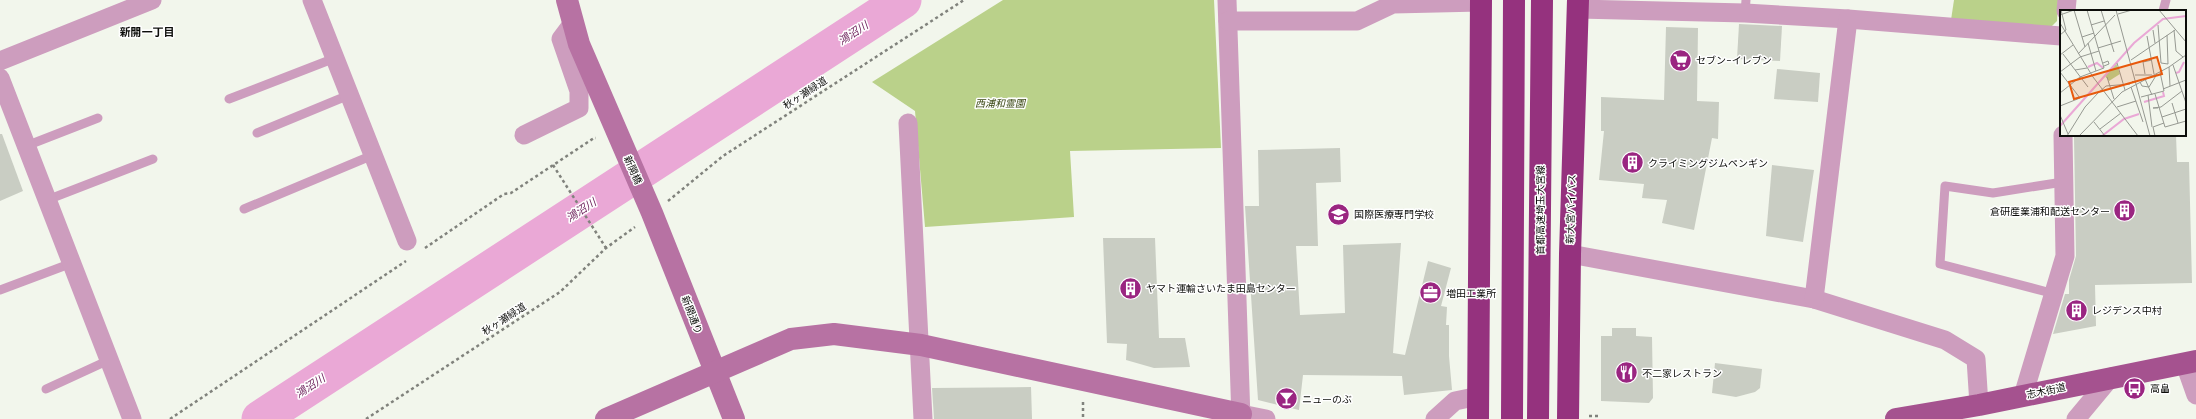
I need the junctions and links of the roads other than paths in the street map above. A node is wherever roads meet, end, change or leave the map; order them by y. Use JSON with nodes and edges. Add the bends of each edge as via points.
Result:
{"nodes":[{"id":1,"x":152,"y":0,"type":"edge"},
{"id":2,"x":312,"y":0,"type":"edge"},
{"id":3,"x":567,"y":0,"type":"edge"},
{"id":4,"x":1227,"y":0,"type":"edge"},
{"id":5,"x":1507,"y":0,"type":"edge"},
{"id":6,"x":1514,"y":0,"type":"edge"},
{"id":7,"x":1542,"y":0,"type":"edge"},
{"id":8,"x":1551,"y":0,"type":"edge"},
{"id":9,"x":2067,"y":0,"type":"edge"},
{"id":10,"x":2166,"y":0,"type":"edge"},
{"id":11,"x":1481,"y":1,"type":"edge"},
{"id":12,"x":1578,"y":4,"type":"edge"},
{"id":13,"x":1746,"y":6,"type":"edge"},
{"id":14,"x":2066,"y":10,"type":"edge"},
{"id":15,"x":2163,"y":10,"type":"edge"},
{"id":16,"x":1848,"y":19,"type":"junction"},
{"id":17,"x":1228,"y":21,"type":"junction"},
{"id":18,"x":573,"y":23,"type":"junction"},
{"id":19,"x":2060,"y":36,"type":"edge"},
{"id":20,"x":335,"y":58,"type":"junction"},
{"id":21,"x":0,"y":61,"type":"edge"},
{"id":22,"x":0,"y":78,"type":"edge"},
{"id":23,"x":349,"y":95,"type":"junction"},
{"id":24,"x":229,"y":99,"type":"dead end"},
{"id":25,"x":98,"y":118,"type":"dead end"},
{"id":26,"x":908,"y":123,"type":"dead end"},
{"id":27,"x":257,"y":133,"type":"dead end"},
{"id":28,"x":524,"y":135,"type":"dead end"},
{"id":29,"x":2063,"y":136,"type":"edge"},
{"id":30,"x":26,"y":146,"type":"junction"},
{"id":31,"x":373,"y":155,"type":"junction"},
{"id":32,"x":153,"y":159,"type":"dead end"},
{"id":33,"x":2063,"y":182,"type":"junction"},
{"id":34,"x":47,"y":200,"type":"junction"},
{"id":35,"x":658,"y":207,"type":"joint"},
{"id":36,"x":244,"y":210,"type":"dead end"},
{"id":37,"x":406,"y":241,"type":"dead end"},
{"id":38,"x":1570,"y":254,"type":"junction"},
{"id":39,"x":72,"y":263,"type":"junction"},
{"id":40,"x":0,"y":290,"type":"edge"},
{"id":41,"x":2055,"y":294,"type":"junction"},
{"id":42,"x":1814,"y":299,"type":"junction"},
{"id":43,"x":921,"y":346,"type":"junction"},
{"id":44,"x":109,"y":360,"type":"junction"},
{"id":45,"x":2190,"y":363,"type":"edge"},
{"id":46,"x":715,"y":373,"type":"junction"},
{"id":47,"x":2111,"y":378,"type":"junction"},
{"id":48,"x":46,"y":389,"type":"dead end"},
{"id":49,"x":2196,"y":395,"type":"edge"},
{"id":50,"x":1479,"y":396,"type":"junction"},
{"id":51,"x":2023,"y":396,"type":"junction"},
{"id":52,"x":1979,"y":405,"type":"junction"},
{"id":53,"x":1542,"y":414,"type":"edge"},
{"id":54,"x":1241,"y":416,"type":"edge"},
{"id":55,"x":1507,"y":417,"type":"edge"},
{"id":56,"x":132,"y":419,"type":"edge"},
{"id":57,"x":606,"y":419,"type":"edge"},
{"id":58,"x":734,"y":419,"type":"edge"},
{"id":59,"x":923,"y":419,"type":"edge"},
{"id":60,"x":1266,"y":419,"type":"edge"},
{"id":61,"x":1435,"y":419,"type":"edge"},
{"id":62,"x":1478,"y":419,"type":"edge"},
{"id":63,"x":1568,"y":419,"type":"edge"},
{"id":64,"x":1896,"y":419,"type":"edge"},
{"id":65,"x":2076,"y":419,"type":"edge"}],
"edges":[{"from":1,"to":21,"type":"street"},
{"from":2,"to":20,"type":"street"},
{"from":3,"to":18,"type":"street"},
{"from":4,"to":17,"type":"street"},
{"from":5,"to":55,"type":"highway"},
{"from":6,"to":55,"type":"highway"},
{"from":7,"to":53,"type":"highway","name":"首都高速埼玉大宮線"},
{"from":8,"to":53,"type":"highway"},
{"from":9,"to":14,"type":"street"},
{"from":10,"to":15,"type":"lane"},
{"from":11,"to":17,"type":"street","via":[[1393,4],[1357,21]]},
{"from":11,"to":50,"type":"highway"},
{"from":12,"to":13,"type":"street"},
{"from":12,"to":38,"type":"highway","name":"新大宮バイパス"},
{"from":13,"to":16,"type":"street"},
{"from":16,"to":19,"type":"street"},
{"from":16,"to":42,"type":"street"},
{"from":17,"to":54,"type":"street"},
{"from":18,"to":28,"type":"street","via":[[561,39],[579,91],[579,108]]},
{"from":18,"to":35,"type":"street","name":"新開橋","via":[[579,44],[615,130]]},
{"from":20,"to":23,"type":"street"},
{"from":20,"to":24,"type":"lane"},
{"from":22,"to":30,"type":"street"},
{"from":23,"to":27,"type":"lane"},
{"from":23,"to":31,"type":"street"},
{"from":25,"to":30,"type":"lane"},
{"from":26,"to":43,"type":"street"},
{"from":29,"to":33,"type":"street"},
{"from":30,"to":34,"type":"street"},
{"from":31,"to":36,"type":"lane"},
{"from":31,"to":37,"type":"street"},
{"from":32,"to":34,"type":"lane"},
{"from":33,"to":41,"type":"street","via":[[2065,256]]},
{"from":33,"to":41,"type":"lane","via":[[1993,193],[1945,186],[1940,264]]},
{"from":34,"to":39,"type":"street"},
{"from":35,"to":46,"type":"street","name":"新開通り"},
{"from":38,"to":42,"type":"street"},
{"from":38,"to":63,"type":"highway","name":"新大宮バイパス"},
{"from":39,"to":40,"type":"lane"},
{"from":39,"to":44,"type":"street"},
{"from":41,"to":51,"type":"street"},
{"from":42,"to":52,"type":"street","via":[[1945,340],[1976,359]]},
{"from":43,"to":46,"type":"street","via":[[834,334],[791,339]]},
{"from":43,"to":54,"type":"street"},
{"from":43,"to":59,"type":"street"},
{"from":44,"to":48,"type":"lane"},
{"from":44,"to":56,"type":"street"},
{"from":45,"to":47,"type":"main road","name":"志木街道"},
{"from":45,"to":49,"type":"street"},
{"from":46,"to":57,"type":"street"},
{"from":46,"to":58,"type":"street","name":"新開通り"},
{"from":47,"to":51,"type":"main road","name":"志木街道"},
{"from":47,"to":65,"type":"street"},
{"from":50,"to":61,"type":"street","via":[[1455,401]]},
{"from":50,"to":62,"type":"highway"},
{"from":51,"to":52,"type":"main road","name":"志木街道"},
{"from":52,"to":64,"type":"main road","name":"志木街道"},
{"from":54,"to":60,"type":"street"}]}
